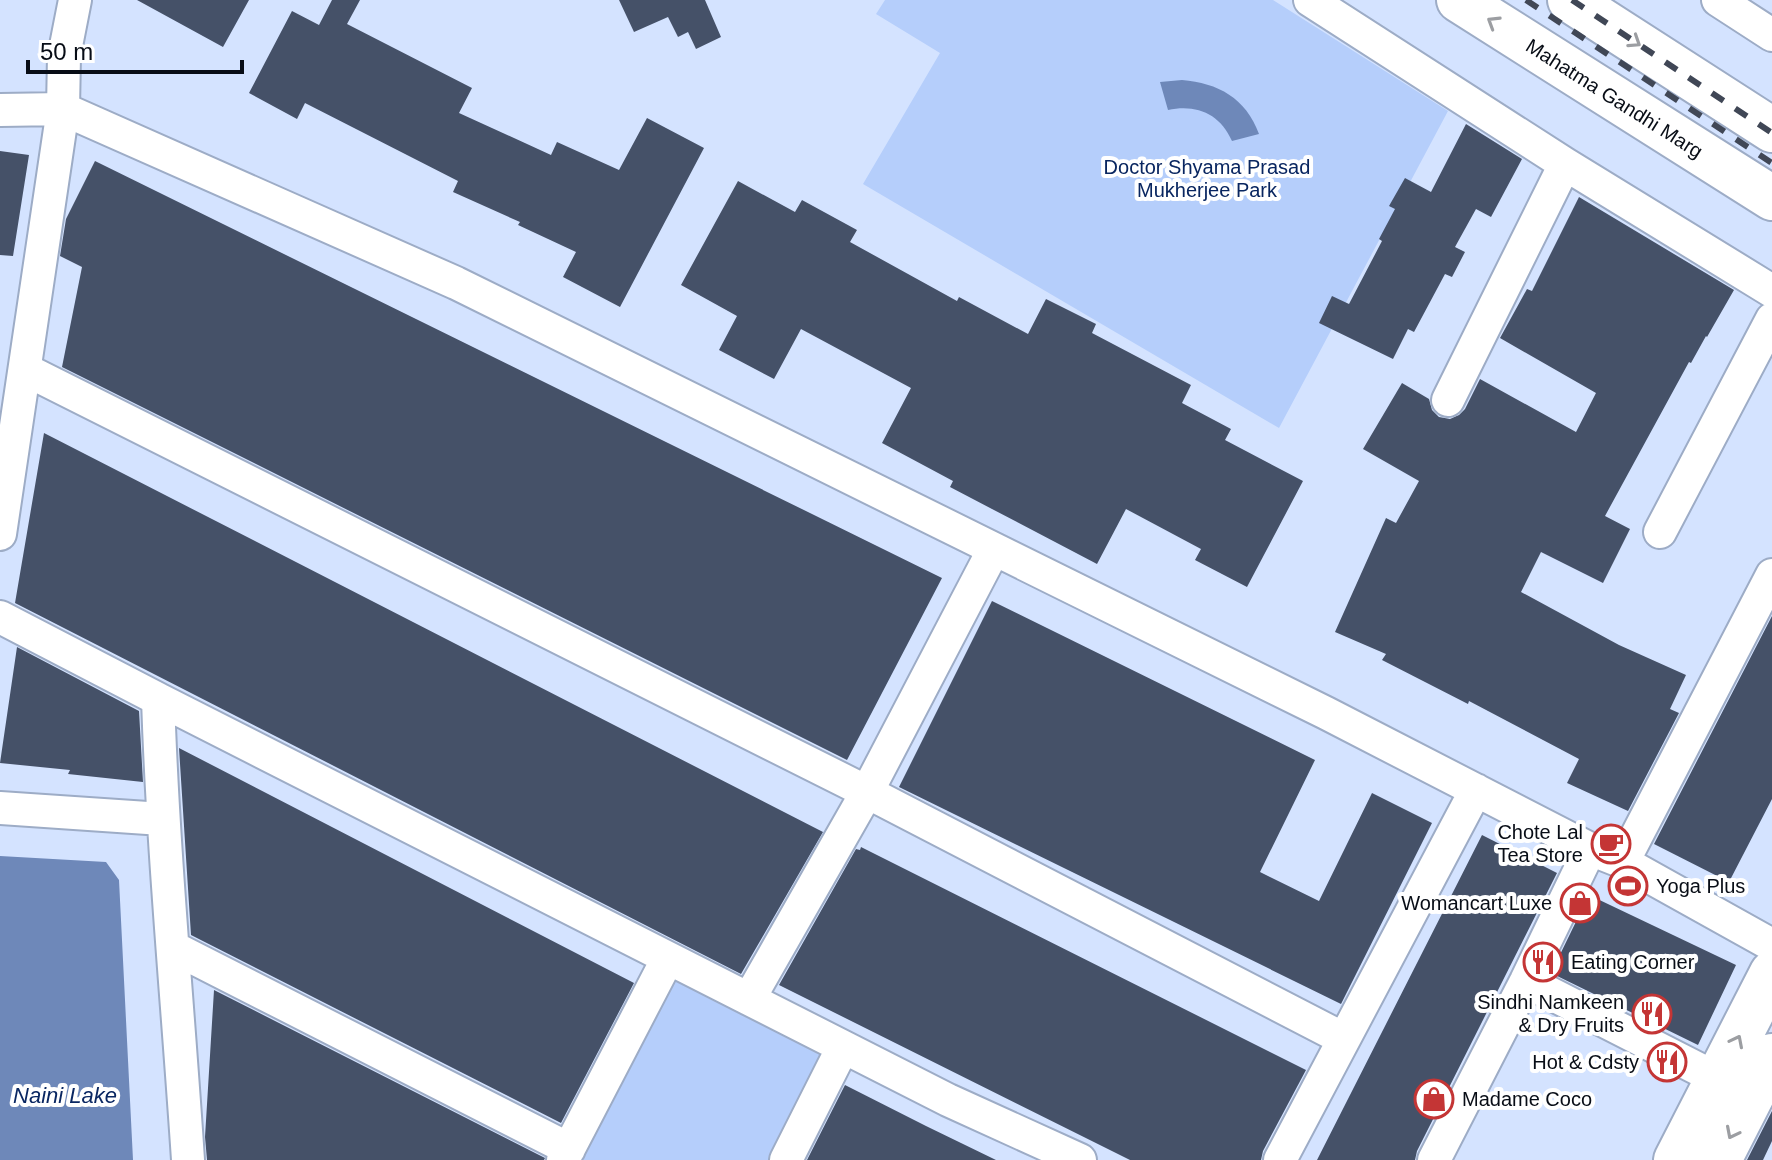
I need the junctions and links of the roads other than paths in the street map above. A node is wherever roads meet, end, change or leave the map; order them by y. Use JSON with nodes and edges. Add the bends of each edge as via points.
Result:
{"nodes":[{"id":1,"x":75,"y":0,"type":"edge"},
{"id":2,"x":1310,"y":0,"type":"edge"},
{"id":3,"x":1459,"y":0,"type":"edge"},
{"id":4,"x":1570,"y":0,"type":"edge"},
{"id":5,"x":1718,"y":0,"type":"edge"},
{"id":6,"x":1772,"y":35,"type":"edge"},
{"id":7,"x":63,"y":109,"type":"junction"},
{"id":8,"x":0,"y":110,"type":"edge"},
{"id":9,"x":1772,"y":130,"type":"edge"},
{"id":10,"x":1565,"y":164,"type":"junction"},
{"id":11,"x":1772,"y":198,"type":"edge"},
{"id":12,"x":1772,"y":291,"type":"edge"},
{"id":13,"x":1772,"y":319,"type":"edge"},
{"id":14,"x":26,"y":370,"type":"junction"},
{"id":15,"x":1448,"y":400,"type":"dead end"},
{"id":16,"x":1660,"y":532,"type":"dead end"},
{"id":17,"x":0,"y":534,"type":"edge"},
{"id":18,"x":994,"y":549,"type":"junction"},
{"id":19,"x":1772,"y":575,"type":"edge"},
{"id":20,"x":0,"y":617,"type":"edge"},
{"id":21,"x":158,"y":699,"type":"junction"},
{"id":22,"x":1476,"y":790,"type":"junction"},
{"id":23,"x":867,"y":792,"type":"junction"},
{"id":24,"x":0,"y":808,"type":"edge"},
{"id":25,"x":162,"y":819,"type":"junction"},
{"id":26,"x":1590,"y":849,"type":"junction"},
{"id":27,"x":1623,"y":862,"type":"junction"},
{"id":28,"x":1772,"y":945,"type":"edge"},
{"id":29,"x":174,"y":948,"type":"junction"},
{"id":30,"x":668,"y":958,"type":"junction"},
{"id":31,"x":1772,"y":973,"type":"edge"},
{"id":32,"x":1526,"y":981,"type":"junction"},
{"id":33,"x":749,"y":999,"type":"junction"},
{"id":34,"x":1344,"y":1039,"type":"junction"},
{"id":35,"x":843,"y":1047,"type":"junction"},
{"id":36,"x":1755,"y":1076,"type":"edge"},
{"id":37,"x":566,"y":1154,"type":"edge"},
{"id":38,"x":188,"y":1160,"type":"edge"},
{"id":39,"x":786,"y":1160,"type":"edge"},
{"id":40,"x":1080,"y":1160,"type":"edge"},
{"id":41,"x":1280,"y":1160,"type":"edge"},
{"id":42,"x":1434,"y":1160,"type":"edge"},
{"id":43,"x":1676,"y":1160,"type":"edge"},
{"id":44,"x":1719,"y":1160,"type":"edge"}],
"edges":[{"from":1,"to":7,"type":"street","via":[[64,56]]},
{"from":2,"to":10,"type":"street"},
{"from":11,"to":3,"type":"main road","name":"Mahatma Gandhi Marg","one_way":true},
{"from":4,"to":9,"type":"main road","one_way":true},
{"from":5,"to":6,"type":"street"},
{"from":7,"to":8,"type":"street"},
{"from":7,"to":14,"type":"street"},
{"from":7,"to":18,"type":"street","via":[[456,283]]},
{"from":10,"to":12,"type":"street"},
{"from":10,"to":15,"type":"street"},
{"from":13,"to":16,"type":"street"},
{"from":14,"to":17,"type":"street"},
{"from":14,"to":23,"type":"street"},
{"from":18,"to":22,"type":"street"},
{"from":18,"to":23,"type":"street"},
{"from":19,"to":27,"type":"street"},
{"from":20,"to":21,"type":"street"},
{"from":21,"to":25,"type":"street"},
{"from":21,"to":30,"type":"street"},
{"from":22,"to":26,"type":"street"},
{"from":22,"to":34,"type":"street"},
{"from":23,"to":33,"type":"street"},
{"from":23,"to":34,"type":"street"},
{"from":24,"to":25,"type":"street"},
{"from":25,"to":29,"type":"street"},
{"from":26,"to":27,"type":"street"},
{"from":26,"to":32,"type":"street"},
{"from":27,"to":28,"type":"street"},
{"from":29,"to":37,"type":"street"},
{"from":29,"to":38,"type":"street"},
{"from":30,"to":33,"type":"street"},
{"from":30,"to":37,"type":"street"},
{"from":36,"to":31,"type":"main road","one_way":true},
{"from":32,"to":36,"type":"street"},
{"from":32,"to":42,"type":"street"},
{"from":33,"to":35,"type":"street"},
{"from":34,"to":41,"type":"street"},
{"from":35,"to":39,"type":"street"},
{"from":35,"to":40,"type":"street"},
{"from":36,"to":43,"type":"main road"},
{"from":36,"to":44,"type":"main road","one_way":true}]}
